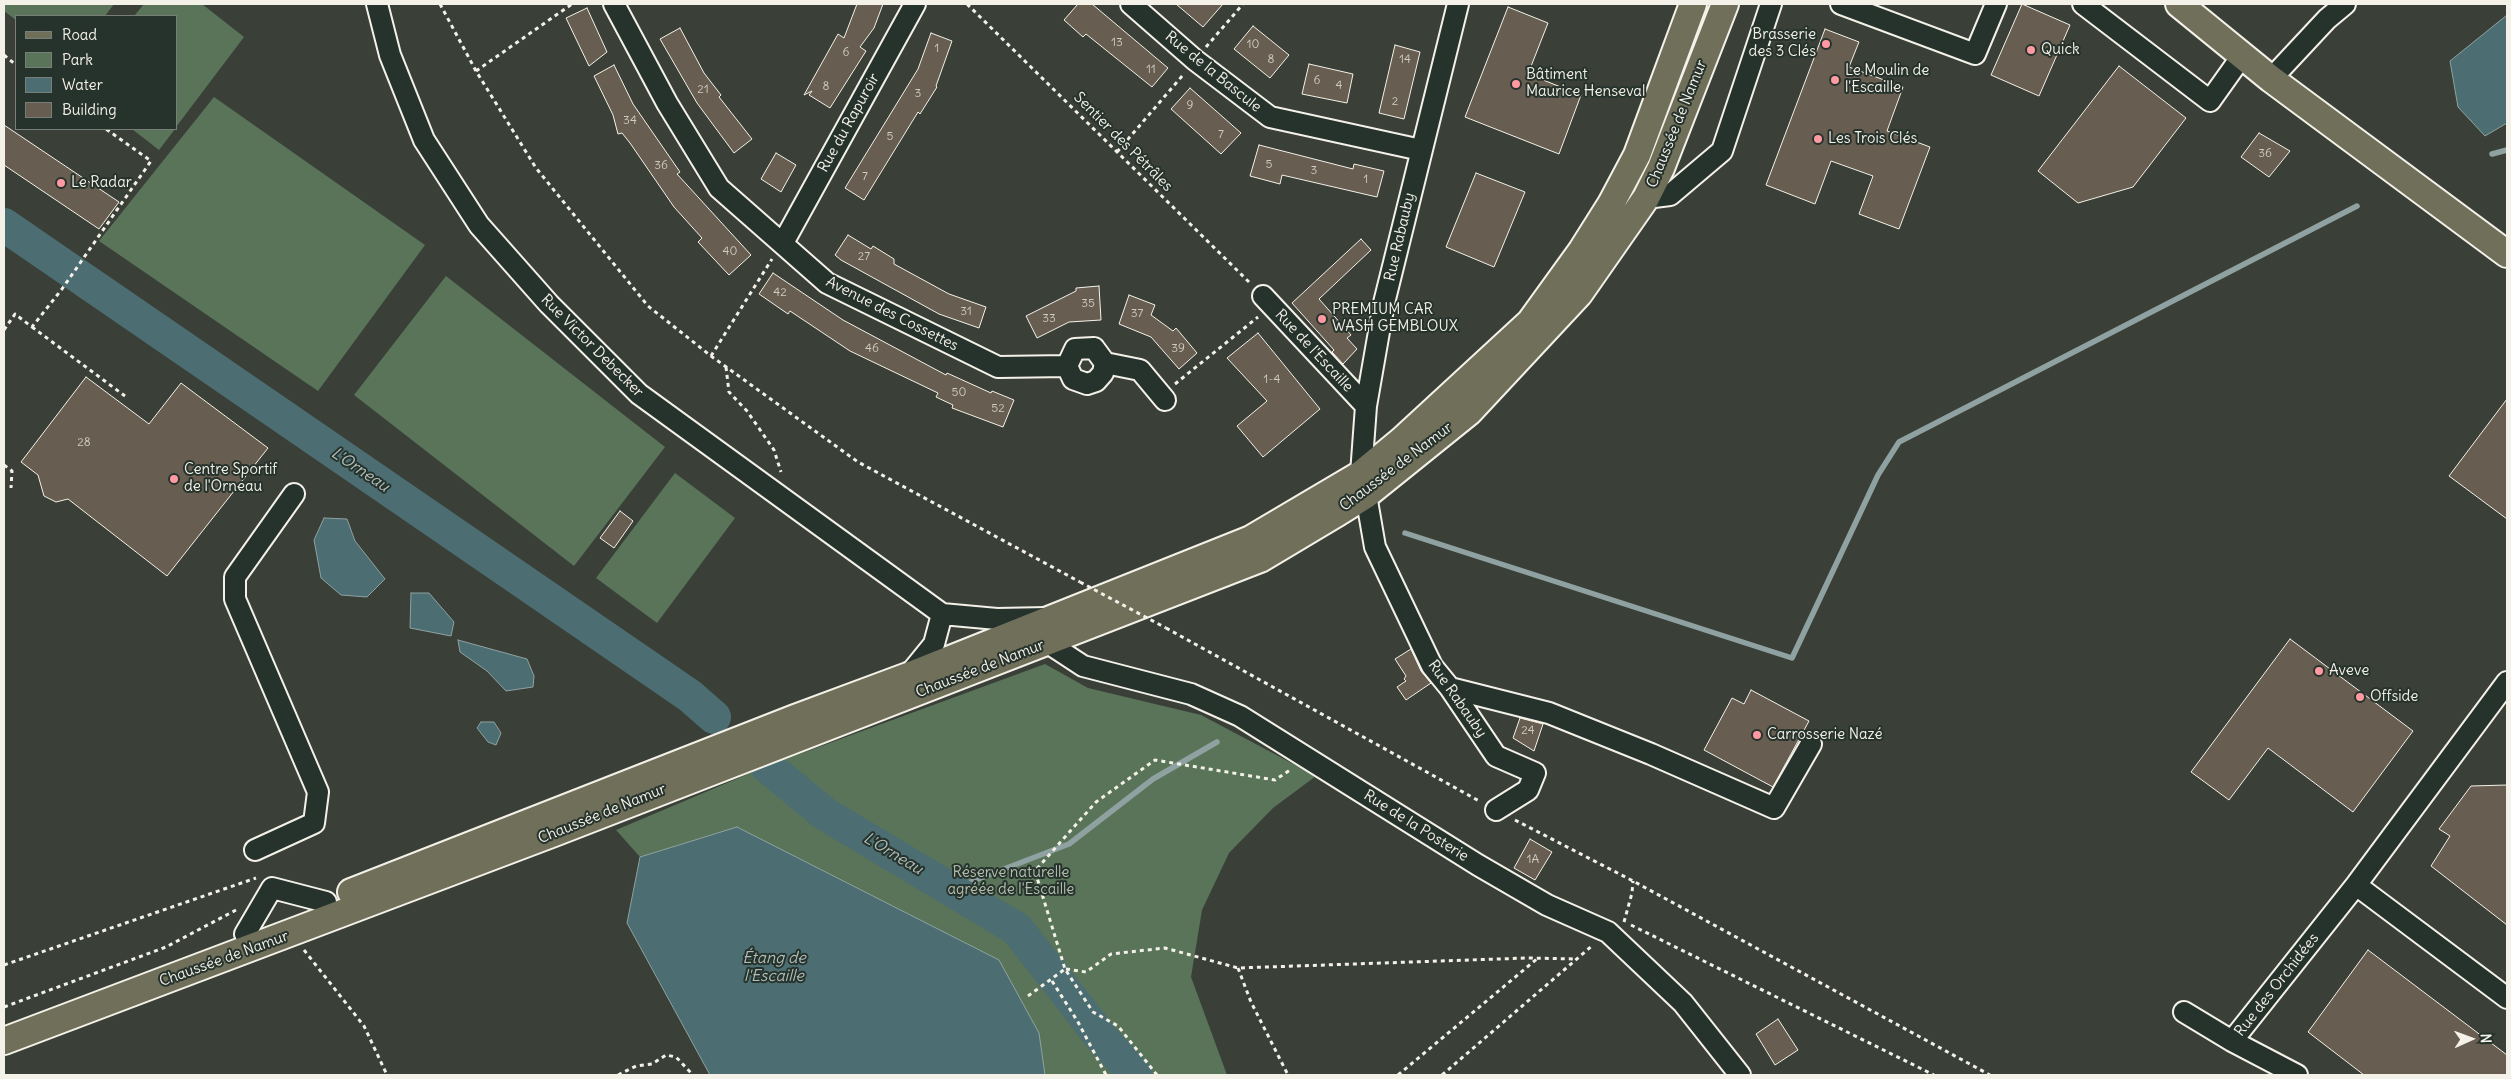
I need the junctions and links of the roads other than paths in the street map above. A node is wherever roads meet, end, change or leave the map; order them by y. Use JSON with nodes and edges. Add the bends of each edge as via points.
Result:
{"nodes":[{"id":1,"x":377,"y":4,"type":"edge"},
{"id":2,"x":614,"y":4,"type":"edge"},
{"id":3,"x":915,"y":4,"type":"edge"},
{"id":4,"x":1131,"y":4,"type":"edge"},
{"id":5,"x":1458,"y":4,"type":"edge"},
{"id":6,"x":1693,"y":4,"type":"edge"},
{"id":7,"x":1725,"y":4,"type":"edge"},
{"id":8,"x":1771,"y":4,"type":"edge"},
{"id":9,"x":1993,"y":4,"type":"edge"},
{"id":10,"x":2083,"y":4,"type":"edge"},
{"id":11,"x":2345,"y":4,"type":"edge"},
{"id":12,"x":1852,"y":6,"type":"edge"},
{"id":13,"x":2184,"y":8,"type":"edge"},
{"id":14,"x":2242,"y":56,"type":"junction"},
{"id":15,"x":2271,"y":79,"type":"junction"},
{"id":16,"x":1421,"y":150,"type":"junction"},
{"id":17,"x":1646,"y":198,"type":"junction"},
{"id":18,"x":783,"y":242,"type":"junction"},
{"id":19,"x":2507,"y":254,"type":"edge"},
{"id":20,"x":1267,"y":301,"type":"road end"},
{"id":21,"x":1105,"y":363,"type":"junction"},
{"id":22,"x":1067,"y":366,"type":"junction"},
{"id":23,"x":1163,"y":398,"type":"road end"},
{"id":24,"x":1366,"y":406,"type":"junction"},
{"id":25,"x":1364,"y":484,"type":"junction"},
{"id":26,"x":294,"y":494,"type":"dead end"},
{"id":27,"x":942,"y":614,"type":"junction"},
{"id":28,"x":1051,"y":631,"type":"junction"},
{"id":29,"x":908,"y":676,"type":"junction"},
{"id":30,"x":2507,"y":682,"type":"edge"},
{"id":31,"x":1450,"y":688,"type":"junction"},
{"id":32,"x":797,"y":728,"type":"junction"},
{"id":33,"x":1811,"y":744,"type":"dead end"},
{"id":34,"x":1496,"y":810,"type":"road end"},
{"id":35,"x":255,"y":850,"type":"dead end"},
{"id":36,"x":2356,"y":885,"type":"junction"},
{"id":37,"x":2507,"y":998,"type":"edge"},
{"id":38,"x":2184,"y":1012,"type":"dead end"},
{"id":39,"x":4,"y":1024,"type":"edge"},
{"id":40,"x":4,"y":1041,"type":"edge"},
{"id":41,"x":2232,"y":1041,"type":"junction"},
{"id":42,"x":1740,"y":1075,"type":"edge"},
{"id":43,"x":2297,"y":1075,"type":"edge"}],
"edges":[{"from":1,"to":27,"type":"street","name":"Rue Victor Debecker","via":[[390,55],[424,140],[479,225],[549,304],[639,394]]},
{"from":2,"to":18,"type":"street","name":"Avenue des Cossettes","via":[[667,103],[719,188]]},
{"from":3,"to":18,"type":"street","name":"Rue du Rapuroir"},
{"from":4,"to":16,"type":"street","name":"Rue de la Bascule","via":[[1195,60],[1270,117]]},
{"from":5,"to":16,"type":"street","name":"Rue Rabauby"},
{"from":6,"to":25,"type":"main road","name":"Chaussée de Namur","via":[[1637,155],[1582,250],[1530,322],[1402,440]]},
{"from":7,"to":17,"type":"main road","name":"Chaussée de Namur","via":[[1661,168]]},
{"from":8,"to":17,"type":"street","via":[[1722,152],[1670,195]]},
{"from":9,"to":12,"type":"street","via":[[1975,54]]},
{"from":10,"to":14,"type":"street","via":[[2210,100]]},
{"from":11,"to":15,"type":"street"},
{"from":13,"to":14,"type":"main road"},
{"from":14,"to":15,"type":"main road"},
{"from":15,"to":19,"type":"main road"},
{"from":16,"to":24,"type":"street","name":"Rue Rabauby","via":[[1384,304]]},
{"from":17,"to":25,"type":"main road","name":"Chaussée de Namur","via":[[1579,294],[1469,412]]},
{"from":18,"to":22,"type":"street","name":"Avenue des Cossettes","via":[[827,283],[998,367]]},
{"from":20,"to":24,"type":"street","name":"Rue de l'Escaille"},
{"from":21,"to":22,"type":"street","via":[[1094,348],[1075,349]]},
{"from":21,"to":22,"type":"street","via":[[1103,373],[1087,392],[1073,379]]},
{"from":21,"to":23,"type":"street","via":[[1140,370]]},
{"from":24,"to":25,"type":"street","name":"Rue Rabauby"},
{"from":25,"to":28,"type":"main road","name":"Chaussée de Namur","via":[[1260,559]]},
{"from":25,"to":31,"type":"street","name":"Rue Rabauby","via":[[1375,548],[1432,666]]},
{"from":26,"to":35,"type":"street","via":[[235,577],[235,599],[318,792],[314,823]]},
{"from":27,"to":28,"type":"street","via":[[997,619],[1032,617]]},
{"from":27,"to":29,"type":"street","via":[[934,644]]},
{"from":28,"to":29,"type":"main road","name":"Chaussée de Namur"},
{"from":28,"to":32,"type":"main road","name":"Chaussée de Namur"},
{"from":28,"to":42,"type":"street","name":"Rue de la Posterie","via":[[1083,666],[1191,694],[1240,716],[1478,865],[1547,904],[1616,927],[1683,1003]]},
{"from":29,"to":32,"type":"main road","name":"Chaussée de Namur"},
{"from":30,"to":36,"type":"street","name":"Rue des Orchidées"},
{"from":31,"to":33,"type":"street","via":[[1549,713],[1774,808]]},
{"from":31,"to":34,"type":"street","name":"Rue Rabauby","via":[[1496,756],[1534,773],[1528,790]]},
{"from":32,"to":39,"type":"main road","name":"Chaussée de Namur","via":[[674,766],[245,934]]},
{"from":32,"to":40,"type":"main road","name":"Chaussée de Namur","via":[[705,773],[292,934]]},
{"from":36,"to":37,"type":"street"},
{"from":36,"to":41,"type":"street","name":"Rue des Orchidées"},
{"from":38,"to":41,"type":"street","name":"Rue des Orchidées"},
{"from":41,"to":43,"type":"street"}]}
